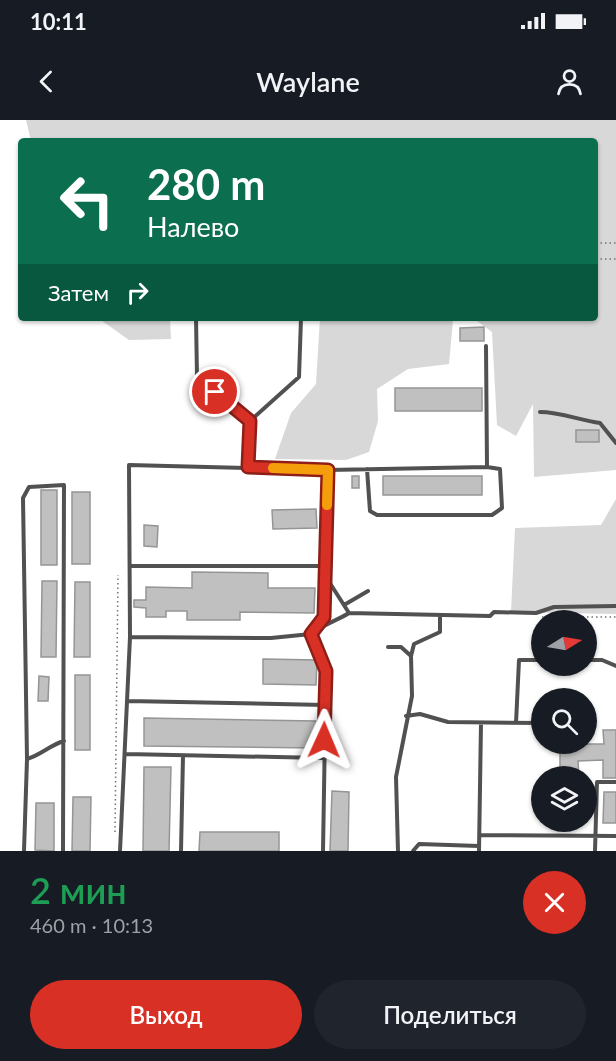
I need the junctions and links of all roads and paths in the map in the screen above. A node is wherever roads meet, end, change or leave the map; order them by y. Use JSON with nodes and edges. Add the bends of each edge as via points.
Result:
{"nodes":[{"id":1,"x":598,"y":243,"type":"edge"},
{"id":2,"x":616,"y":243,"type":"edge"},
{"id":3,"x":598,"y":259,"type":"edge"},
{"id":4,"x":616,"y":259,"type":"edge"},
{"id":5,"x":196,"y":321,"type":"edge"},
{"id":6,"x":301,"y":321,"type":"edge"},
{"id":7,"x":486,"y":346,"type":"dead end"},
{"id":8,"x":540,"y":412,"type":"dead end"},
{"id":9,"x":250,"y":421,"type":"junction"},
{"id":10,"x":616,"y":443,"type":"edge"},
{"id":11,"x":248,"y":467,"type":"junction"},
{"id":12,"x":487,"y":467,"type":"junction"},
{"id":13,"x":367,"y":469,"type":"junction"},
{"id":14,"x":328,"y":470,"type":"junction"},
{"id":15,"x":131,"y":566,"type":"junction"},
{"id":16,"x":326,"y":566,"type":"junction"},
{"id":17,"x":118,"y":575,"type":"dead end"},
{"id":18,"x":325,"y":576,"type":"junction"},
{"id":19,"x":368,"y":591,"type":"dead end"},
{"id":20,"x":344,"y":605,"type":"junction"},
{"id":21,"x":616,"y":606,"type":"edge"},
{"id":22,"x":348,"y":613,"type":"junction"},
{"id":23,"x":440,"y":615,"type":"junction"},
{"id":24,"x":597,"y":617,"type":"edge"},
{"id":25,"x":616,"y":617,"type":"edge"},
{"id":26,"x":316,"y":629,"type":"junction"},
{"id":27,"x":311,"y":634,"type":"junction"},
{"id":28,"x":130,"y":637,"type":"junction"},
{"id":29,"x":388,"y":647,"type":"dead end"},
{"id":30,"x":411,"y":656,"type":"junction"},
{"id":31,"x":531,"y":660,"type":"edge"},
{"id":32,"x":597,"y":660,"type":"edge"},
{"id":33,"x":616,"y":666,"type":"edge"},
{"id":34,"x":128,"y":701,"type":"junction"},
{"id":35,"x":325,"y":705,"type":"junction"},
{"id":36,"x":406,"y":716,"type":"junction"},
{"id":37,"x":481,"y":723,"type":"junction"},
{"id":38,"x":516,"y":723,"type":"junction"},
{"id":39,"x":531,"y":723,"type":"edge"},
{"id":40,"x":64,"y":741,"type":"junction"},
{"id":41,"x":126,"y":754,"type":"junction"},
{"id":42,"x":183,"y":756,"type":"junction"},
{"id":43,"x":323,"y":758,"type":"junction"},
{"id":44,"x":27,"y":759,"type":"junction"},
{"id":45,"x":616,"y":782,"type":"edge"},
{"id":46,"x":479,"y":835,"type":"junction"},
{"id":47,"x":594,"y":836,"type":"junction"},
{"id":48,"x":616,"y":836,"type":"edge"},
{"id":49,"x":115,"y":840,"type":"dead end"},
{"id":50,"x":479,"y":848,"type":"edge"},
{"id":51,"x":24,"y":851,"type":"edge"},
{"id":52,"x":63,"y":851,"type":"edge"},
{"id":53,"x":120,"y":851,"type":"edge"},
{"id":54,"x":181,"y":851,"type":"edge"},
{"id":55,"x":322,"y":851,"type":"edge"},
{"id":56,"x":398,"y":851,"type":"edge"},
{"id":57,"x":413,"y":851,"type":"edge"},
{"id":58,"x":595,"y":851,"type":"edge"}],
"edges":[{"from":1,"to":2,"type":"path"},
{"from":3,"to":4,"type":"path"},
{"from":5,"to":9,"type":"lane","via":[[197,377]]},
{"from":6,"to":9,"type":"lane","via":[[299,377]]},
{"from":7,"to":12,"type":"lane"},
{"from":8,"to":10,"type":"lane","via":[[558,412],[600,423]]},
{"from":9,"to":11,"type":"lane"},
{"from":11,"to":14,"type":"lane"},
{"from":11,"to":15,"type":"lane","via":[[129,465]]},
{"from":12,"to":13,"type":"lane"},
{"from":12,"to":13,"type":"lane","via":[[500,469],[503,485],[502,508],[492,515],[377,515],[368,505]]},
{"from":13,"to":14,"type":"lane"},
{"from":14,"to":16,"type":"lane"},
{"from":15,"to":16,"type":"lane"},
{"from":15,"to":28,"type":"lane"},
{"from":16,"to":18,"type":"lane"},
{"from":17,"to":49,"type":"path"},
{"from":18,"to":20,"type":"lane"},
{"from":18,"to":26,"type":"lane","via":[[324,617]]},
{"from":19,"to":20,"type":"lane"},
{"from":20,"to":22,"type":"lane"},
{"from":21,"to":23,"type":"lane","via":[[554,606],[536,614]]},
{"from":22,"to":23,"type":"lane"},
{"from":22,"to":26,"type":"lane","via":[[331,625]]},
{"from":23,"to":30,"type":"lane","via":[[440,632],[414,644]]},
{"from":24,"to":25,"type":"path"},
{"from":26,"to":27,"type":"lane"},
{"from":27,"to":28,"type":"lane","via":[[271,638]]},
{"from":27,"to":35,"type":"lane","via":[[326,671]]},
{"from":28,"to":34,"type":"lane"},
{"from":29,"to":30,"type":"lane","via":[[401,647]]},
{"from":30,"to":36,"type":"lane","via":[[412,696]]},
{"from":31,"to":38,"type":"lane","via":[[519,660]]},
{"from":32,"to":33,"type":"lane"},
{"from":34,"to":35,"type":"lane"},
{"from":34,"to":41,"type":"lane"},
{"from":35,"to":43,"type":"lane"},
{"from":36,"to":37,"type":"lane","via":[[420,714],[448,722]]},
{"from":36,"to":56,"type":"lane","via":[[396,777]]},
{"from":37,"to":38,"type":"lane"},
{"from":37,"to":46,"type":"lane"},
{"from":38,"to":39,"type":"lane"},
{"from":40,"to":44,"type":"lane"},
{"from":40,"to":44,"type":"lane","via":[[64,485],[29,487],[22,498]]},
{"from":40,"to":52,"type":"lane"},
{"from":41,"to":42,"type":"lane"},
{"from":41,"to":53,"type":"lane"},
{"from":42,"to":43,"type":"lane"},
{"from":42,"to":54,"type":"lane"},
{"from":43,"to":55,"type":"lane"},
{"from":44,"to":51,"type":"lane"},
{"from":45,"to":47,"type":"lane","via":[[597,782]]},
{"from":46,"to":47,"type":"lane"},
{"from":46,"to":50,"type":"lane"},
{"from":47,"to":48,"type":"lane"},
{"from":47,"to":58,"type":"lane"},
{"from":50,"to":57,"type":"lane","via":[[419,844]]}]}
